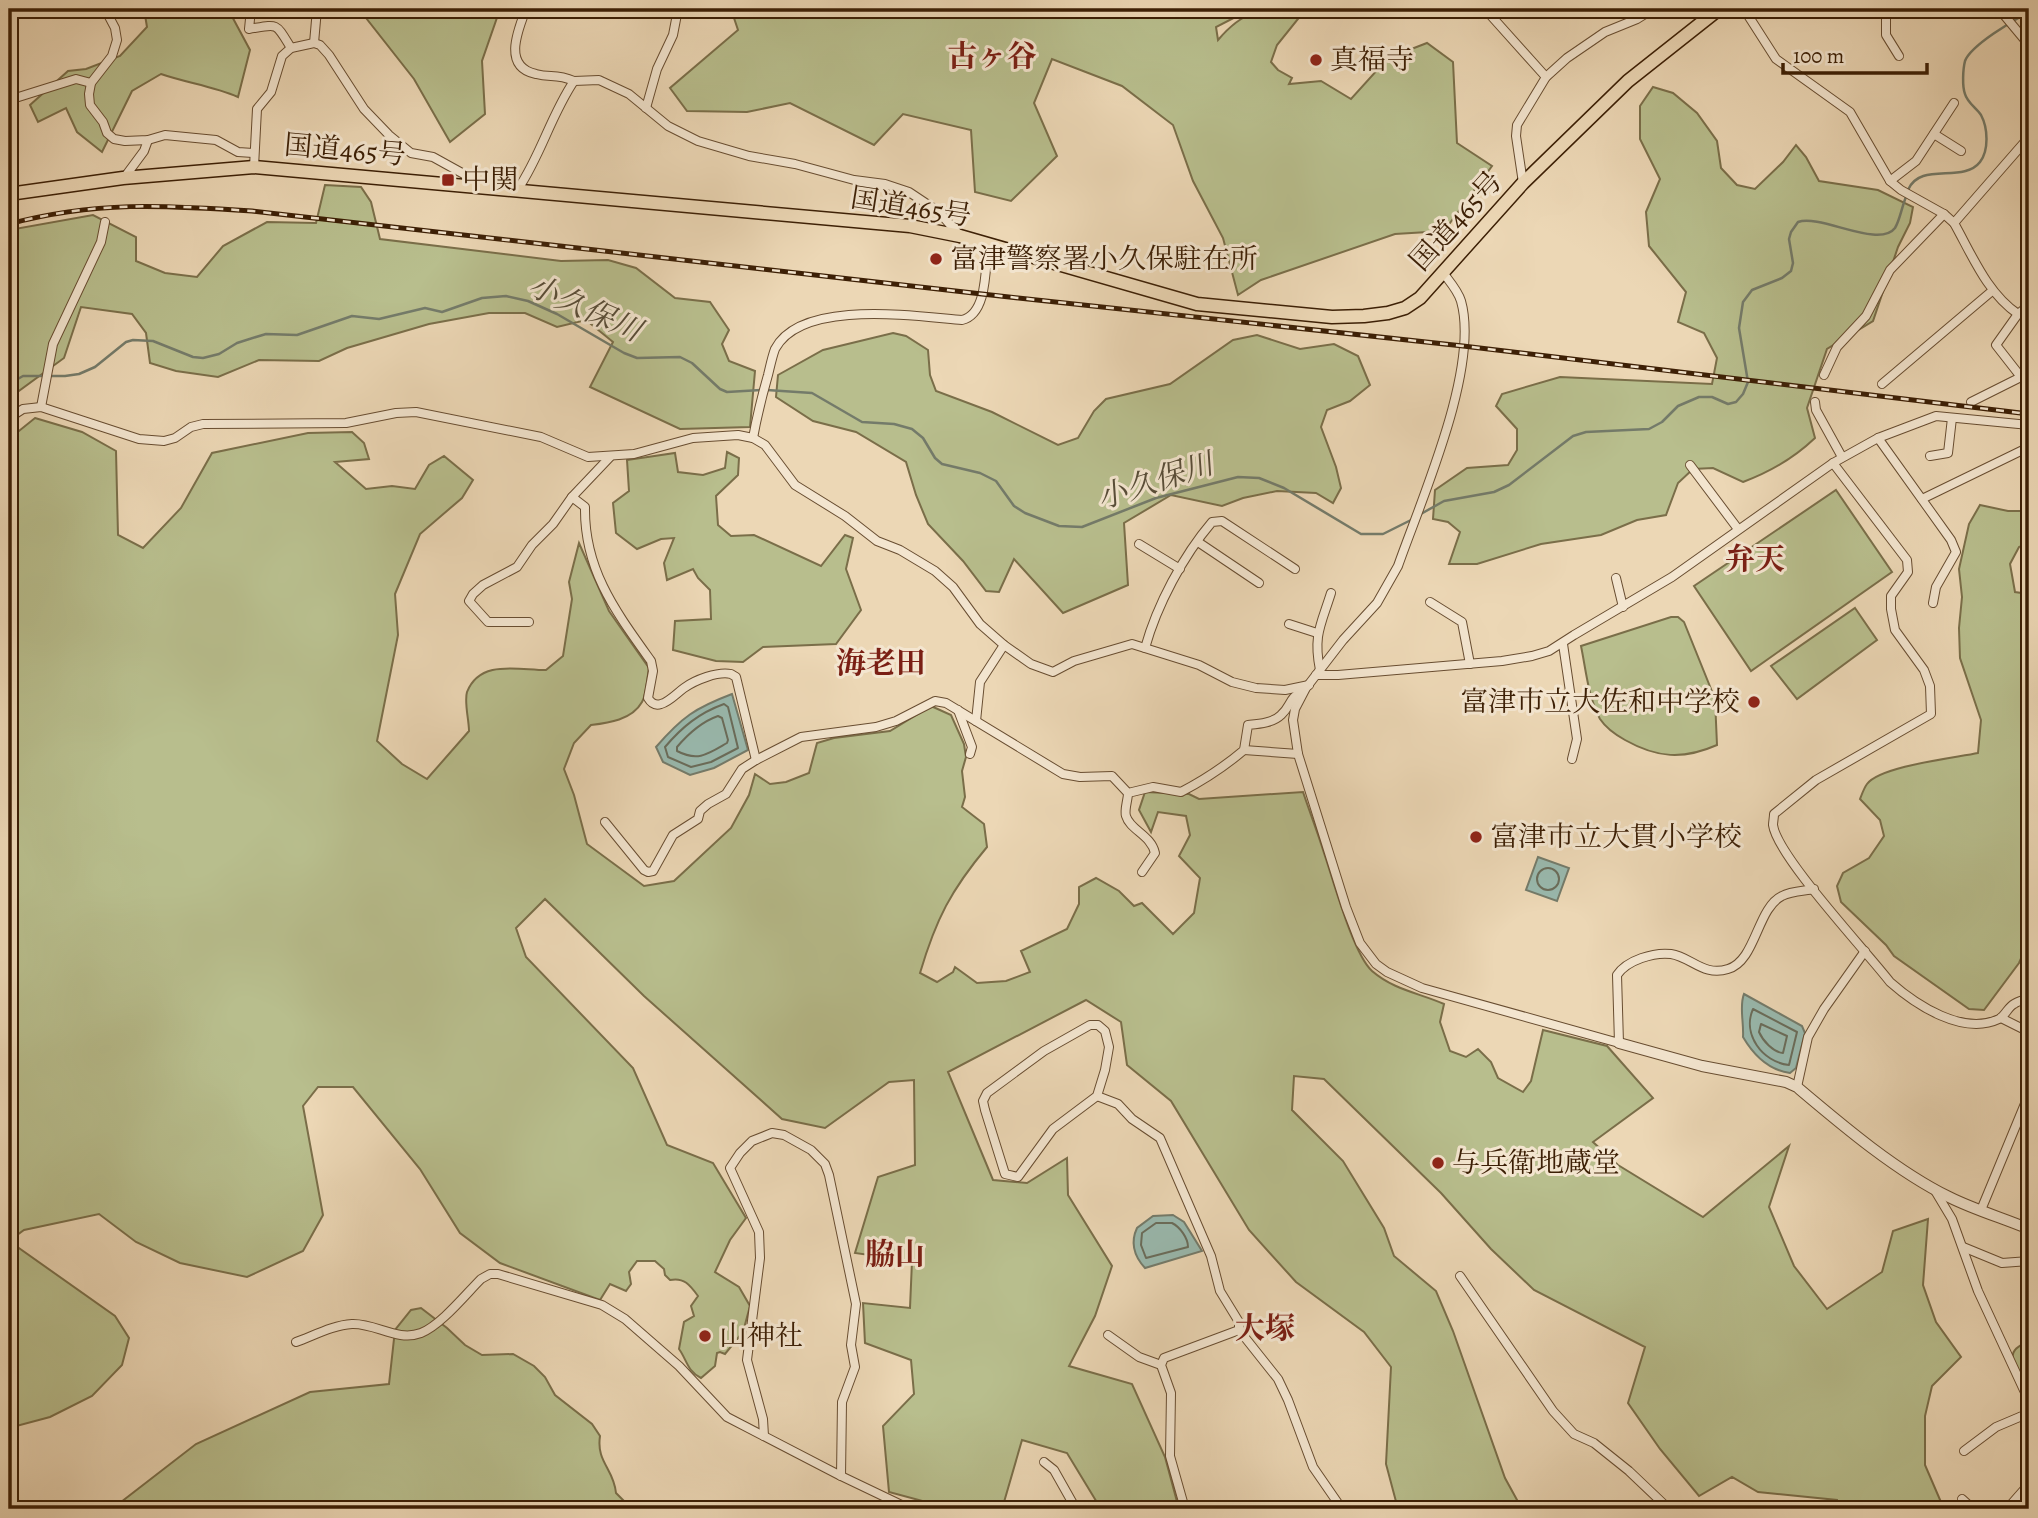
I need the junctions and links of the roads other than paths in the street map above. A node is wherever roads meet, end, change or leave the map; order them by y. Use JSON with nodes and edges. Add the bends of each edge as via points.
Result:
{"nodes":[{"id":1,"x":105,"y":9,"type":"edge"},
{"id":2,"x":251,"y":9,"type":"edge"},
{"id":3,"x":317,"y":9,"type":"edge"},
{"id":4,"x":526,"y":9,"type":"edge"},
{"id":5,"x":678,"y":9,"type":"edge"},
{"id":6,"x":1485,"y":9,"type":"edge"},
{"id":7,"x":1653,"y":9,"type":"edge"},
{"id":8,"x":1719,"y":9,"type":"edge"},
{"id":9,"x":1744,"y":9,"type":"edge"},
{"id":10,"x":1883,"y":9,"type":"edge"},
{"id":11,"x":1999,"y":9,"type":"edge"},
{"id":12,"x":314,"y":43,"type":"junction"},
{"id":13,"x":2029,"y":45,"type":"edge"},
{"id":14,"x":291,"y":48,"type":"junction"},
{"id":15,"x":1899,"y":56,"type":"dead end"},
{"id":16,"x":1546,"y":77,"type":"junction"},
{"id":17,"x":574,"y":80,"type":"junction"},
{"id":18,"x":92,"y":83,"type":"junction"},
{"id":19,"x":9,"y":100,"type":"edge"},
{"id":20,"x":1954,"y":103,"type":"dead end"},
{"id":21,"x":646,"y":108,"type":"junction"},
{"id":22,"x":1934,"y":134,"type":"junction"},
{"id":23,"x":2029,"y":137,"type":"edge"},
{"id":24,"x":148,"y":140,"type":"junction"},
{"id":25,"x":1961,"y":151,"type":"dead end"},
{"id":26,"x":253,"y":153,"type":"junction"},
{"id":27,"x":254,"y":167,"type":"junction"},
{"id":28,"x":124,"y":178,"type":"junction"},
{"id":29,"x":1890,"y":181,"type":"junction"},
{"id":30,"x":1523,"y":183,"type":"junction"},
{"id":31,"x":475,"y":186,"type":"junction"},
{"id":32,"x":518,"y":189,"type":"junction"},
{"id":33,"x":9,"y":194,"type":"edge"},
{"id":34,"x":1944,"y":214,"type":"junction"},
{"id":35,"x":105,"y":222,"type":"dead end"},
{"id":36,"x":1954,"y":223,"type":"junction"},
{"id":37,"x":960,"y":236,"type":"junction"},
{"id":38,"x":988,"y":245,"type":"junction"},
{"id":39,"x":1444,"y":274,"type":"junction"},
{"id":40,"x":1992,"y":290,"type":"junction"},
{"id":41,"x":2029,"y":305,"type":"edge"},
{"id":42,"x":2018,"y":314,"type":"junction"},
{"id":43,"x":1824,"y":375,"type":"dead end"},
{"id":44,"x":1882,"y":384,"type":"dead end"},
{"id":45,"x":1815,"y":402,"type":"dead end"},
{"id":46,"x":1971,"y":402,"type":"dead end"},
{"id":47,"x":41,"y":407,"type":"junction"},
{"id":48,"x":9,"y":418,"type":"edge"},
{"id":49,"x":1952,"y":418,"type":"junction"},
{"id":50,"x":2029,"y":425,"type":"edge"},
{"id":51,"x":753,"y":438,"type":"junction"},
{"id":52,"x":1878,"y":438,"type":"junction"},
{"id":53,"x":2029,"y":447,"type":"edge"},
{"id":54,"x":1930,"y":456,"type":"dead end"},
{"id":55,"x":610,"y":457,"type":"junction"},
{"id":56,"x":1842,"y":457,"type":"junction"},
{"id":57,"x":1833,"y":463,"type":"junction"},
{"id":58,"x":1690,"y":465,"type":"dead end"},
{"id":59,"x":572,"y":497,"type":"junction"},
{"id":60,"x":1922,"y":499,"type":"junction"},
{"id":61,"x":1738,"y":529,"type":"junction"},
{"id":62,"x":1198,"y":542,"type":"junction"},
{"id":63,"x":1139,"y":544,"type":"dead end"},
{"id":64,"x":1180,"y":569,"type":"junction"},
{"id":65,"x":1295,"y":569,"type":"dead end"},
{"id":66,"x":1616,"y":578,"type":"dead end"},
{"id":67,"x":1259,"y":583,"type":"dead end"},
{"id":68,"x":1331,"y":593,"type":"dead end"},
{"id":69,"x":1430,"y":602,"type":"dead end"},
{"id":70,"x":1933,"y":603,"type":"dead end"},
{"id":71,"x":1623,"y":607,"type":"junction"},
{"id":72,"x":529,"y":622,"type":"dead end"},
{"id":73,"x":1289,"y":625,"type":"dead end"},
{"id":74,"x":1317,"y":634,"type":"junction"},
{"id":75,"x":1563,"y":644,"type":"junction"},
{"id":76,"x":1004,"y":645,"type":"junction"},
{"id":77,"x":1145,"y":648,"type":"junction"},
{"id":78,"x":1470,"y":664,"type":"junction"},
{"id":79,"x":1318,"y":672,"type":"junction"},
{"id":80,"x":1307,"y":686,"type":"junction"},
{"id":81,"x":958,"y":710,"type":"junction"},
{"id":82,"x":976,"y":721,"type":"junction"},
{"id":83,"x":1244,"y":750,"type":"junction"},
{"id":84,"x":970,"y":754,"type":"dead end"},
{"id":85,"x":1298,"y":754,"type":"junction"},
{"id":86,"x":1572,"y":759,"type":"dead end"},
{"id":87,"x":756,"y":760,"type":"junction"},
{"id":88,"x":1129,"y":793,"type":"junction"},
{"id":89,"x":605,"y":822,"type":"dead end"},
{"id":90,"x":1142,"y":872,"type":"dead end"},
{"id":91,"x":1814,"y":890,"type":"junction"},
{"id":92,"x":1866,"y":951,"type":"junction"},
{"id":93,"x":2029,"y":998,"type":"edge"},
{"id":94,"x":2001,"y":1018,"type":"junction"},
{"id":95,"x":2029,"y":1032,"type":"edge"},
{"id":96,"x":1619,"y":1043,"type":"junction"},
{"id":97,"x":1797,"y":1087,"type":"junction"},
{"id":98,"x":2029,"y":1094,"type":"edge"},
{"id":99,"x":1097,"y":1096,"type":"junction"},
{"id":100,"x":1934,"y":1189,"type":"junction"},
{"id":101,"x":1981,"y":1210,"type":"junction"},
{"id":102,"x":2029,"y":1229,"type":"edge"},
{"id":103,"x":1963,"y":1247,"type":"junction"},
{"id":104,"x":2029,"y":1261,"type":"edge"},
{"id":105,"x":1460,"y":1276,"type":"dead end"},
{"id":106,"x":1240,"y":1330,"type":"junction"},
{"id":107,"x":1108,"y":1335,"type":"dead end"},
{"id":108,"x":296,"y":1342,"type":"dead end"},
{"id":109,"x":1161,"y":1365,"type":"junction"},
{"id":110,"x":2029,"y":1401,"type":"edge"},
{"id":111,"x":2029,"y":1413,"type":"edge"},
{"id":112,"x":764,"y":1436,"type":"junction"},
{"id":113,"x":1964,"y":1451,"type":"dead end"},
{"id":114,"x":1044,"y":1462,"type":"dead end"},
{"id":115,"x":841,"y":1476,"type":"junction"},
{"id":116,"x":2029,"y":1484,"type":"edge"},
{"id":117,"x":1962,"y":1499,"type":"dead end"},
{"id":118,"x":910,"y":1509,"type":"edge"},
{"id":119,"x":1076,"y":1509,"type":"edge"},
{"id":120,"x":1185,"y":1509,"type":"edge"},
{"id":121,"x":1342,"y":1509,"type":"edge"},
{"id":122,"x":1668,"y":1509,"type":"edge"},
{"id":123,"x":1973,"y":1509,"type":"edge"},
{"id":124,"x":2007,"y":1509,"type":"edge"}],
"edges":[{"from":1,"to":18,"type":"street","via":[[117,40]]},
{"from":2,"to":14,"type":"street","via":[[249,29],[278,27]]},
{"from":3,"to":12,"type":"street"},
{"from":4,"to":17,"type":"street","via":[[514,42],[516,59],[535,74]]},
{"from":5,"to":21,"type":"street"},
{"from":6,"to":16,"type":"street"},
{"from":7,"to":16,"type":"street","via":[[1605,32]]},
{"from":8,"to":30,"type":"highway","name":"国道465号","via":[[1628,82]]},
{"from":9,"to":29,"type":"street","via":[[1776,59],[1850,112]]},
{"from":10,"to":15,"type":"street","via":[[1886,35]]},
{"from":11,"to":13,"type":"street"},
{"from":12,"to":14,"type":"street"},
{"from":12,"to":31,"type":"street","via":[[329,55],[364,109],[389,135],[411,153],[433,157],[471,178]]},
{"from":14,"to":26,"type":"street","via":[[282,56],[271,92],[257,109]]},
{"from":16,"to":30,"type":"street","via":[[1517,125]]},
{"from":17,"to":21,"type":"street","via":[[598,80],[629,94]]},
{"from":17,"to":32,"type":"street"},
{"from":18,"to":19,"type":"street","via":[[76,79]]},
{"from":18,"to":24,"type":"street","via":[[90,105],[107,133],[125,141]]},
{"from":20,"to":22,"type":"street"},
{"from":21,"to":37,"type":"street","via":[[668,127],[698,141],[909,192],[939,212]]},
{"from":22,"to":25,"type":"street"},
{"from":22,"to":29,"type":"street","via":[[1916,162]]},
{"from":23,"to":36,"type":"street"},
{"from":24,"to":26,"type":"street","via":[[184,135],[216,139],[238,152]]},
{"from":24,"to":28,"type":"street"},
{"from":26,"to":27,"type":"street"},
{"from":27,"to":28,"type":"highway","name":"国道465号"},
{"from":27,"to":31,"type":"highway","name":"国道465号"},
{"from":28,"to":33,"type":"highway","name":"国道465号"},
{"from":29,"to":34,"type":"street"},
{"from":30,"to":39,"type":"highway","name":"国道465号"},
{"from":31,"to":32,"type":"highway","name":"国道465号"},
{"from":32,"to":37,"type":"highway","name":"国道465号","via":[[910,226]]},
{"from":34,"to":36,"type":"street"},
{"from":34,"to":43,"type":"street","via":[[1891,270],[1866,316],[1837,347]]},
{"from":35,"to":47,"type":"street","via":[[102,242],[52,344]]},
{"from":36,"to":40,"type":"street"},
{"from":37,"to":38,"type":"highway","name":"国道465号"},
{"from":38,"to":39,"type":"highway","name":"国道465号","via":[[1197,304],[1332,317],[1405,308]]},
{"from":38,"to":51,"type":"street","via":[[981,299],[971,318],[887,314],[811,320],[787,334],[775,350]]},
{"from":39,"to":79,"type":"street","via":[[1460,299],[1464,316],[1459,383],[1446,432],[1398,566],[1377,603]]},
{"from":40,"to":42,"type":"street"},
{"from":40,"to":44,"type":"street"},
{"from":41,"to":42,"type":"street"},
{"from":42,"to":46,"type":"street","via":[[1996,345],[2021,377]]},
{"from":45,"to":56,"type":"street"},
{"from":47,"to":48,"type":"street","via":[[23,409]]},
{"from":47,"to":55,"type":"street","via":[[139,439],[164,441],[203,424],[346,423],[416,412],[541,437],[588,457]]},
{"from":49,"to":50,"type":"street"},
{"from":49,"to":52,"type":"street","via":[[1936,415]]},
{"from":49,"to":54,"type":"street","via":[[1948,453]]},
{"from":51,"to":55,"type":"street","via":[[693,438]]},
{"from":51,"to":76,"type":"street","via":[[765,445],[795,485],[877,541],[935,571]]},
{"from":52,"to":56,"type":"street"},
{"from":52,"to":60,"type":"street"},
{"from":53,"to":60,"type":"street"},
{"from":55,"to":59,"type":"street"},
{"from":56,"to":57,"type":"street"},
{"from":57,"to":61,"type":"street"},
{"from":57,"to":91,"type":"street","via":[[1907,560],[1908,572],[1891,596],[1891,610],[1895,630],[1924,670],[1932,707],[1926,719],[1816,780],[1774,814],[1773,827],[1781,844]]},
{"from":58,"to":61,"type":"street"},
{"from":59,"to":72,"type":"street","via":[[517,567],[483,585],[469,601],[488,622]]},
{"from":59,"to":87,"type":"street","via":[[585,507],[584,533],[601,587],[651,661],[651,703],[663,704],[688,685],[732,674]]},
{"from":60,"to":70,"type":"street","via":[[1956,552],[1936,587]]},
{"from":61,"to":71,"type":"street","via":[[1672,578]]},
{"from":62,"to":64,"type":"street"},
{"from":62,"to":65,"type":"street","via":[[1212,522],[1222,521]]},
{"from":62,"to":67,"type":"street"},
{"from":63,"to":64,"type":"street"},
{"from":64,"to":77,"type":"street","via":[[1153,620]]},
{"from":66,"to":71,"type":"street"},
{"from":68,"to":74,"type":"street"},
{"from":69,"to":78,"type":"street","via":[[1462,622]]},
{"from":71,"to":75,"type":"street"},
{"from":73,"to":74,"type":"street"},
{"from":74,"to":79,"type":"street"},
{"from":75,"to":78,"type":"street","via":[[1532,656]]},
{"from":75,"to":86,"type":"street","via":[[1577,739]]},
{"from":76,"to":77,"type":"street","via":[[1031,664],[1053,672],[1132,644]]},
{"from":76,"to":82,"type":"street","via":[[980,682]]},
{"from":77,"to":80,"type":"street","via":[[1256,688]]},
{"from":78,"to":79,"type":"street","via":[[1338,675]]},
{"from":79,"to":80,"type":"street"},
{"from":80,"to":83,"type":"street","via":[[1291,697],[1281,715],[1248,725]]},
{"from":80,"to":85,"type":"street","via":[[1293,720]]},
{"from":81,"to":82,"type":"street"},
{"from":81,"to":84,"type":"street","via":[[972,747]]},
{"from":81,"to":87,"type":"street","via":[[935,701],[876,727],[801,737]]},
{"from":82,"to":88,"type":"street","via":[[1063,774],[1112,776]]},
{"from":83,"to":85,"type":"street"},
{"from":83,"to":88,"type":"street","via":[[1217,773],[1181,792],[1153,787]]},
{"from":85,"to":96,"type":"street","via":[[1346,907],[1360,943],[1376,964],[1422,988]]},
{"from":87,"to":89,"type":"street","via":[[742,769],[726,794],[673,835],[653,871],[644,870]]},
{"from":88,"to":90,"type":"street","via":[[1128,821],[1153,844],[1155,853]]},
{"from":91,"to":92,"type":"street"},
{"from":91,"to":96,"type":"street","via":[[1784,894],[1773,901],[1747,950],[1728,970],[1701,968],[1674,954],[1622,967],[1617,975]]},
{"from":92,"to":94,"type":"street","via":[[1890,982],[1926,1009],[1968,1023]]},
{"from":92,"to":97,"type":"street","via":[[1808,1037]]},
{"from":93,"to":94,"type":"street","via":[[2012,1004]]},
{"from":94,"to":95,"type":"street"},
{"from":96,"to":97,"type":"street"},
{"from":97,"to":100,"type":"street"},
{"from":98,"to":101,"type":"street"},
{"from":99,"to":99,"type":"street","via":[[1053,1129],[1018,1177],[1005,1174],[983,1101],[987,1093],[1044,1051],[1098,1025],[1105,1031],[1109,1047]]},
{"from":99,"to":106,"type":"street","via":[[1118,1104],[1160,1138]]},
{"from":100,"to":101,"type":"street"},
{"from":100,"to":103,"type":"street"},
{"from":101,"to":102,"type":"street"},
{"from":103,"to":104,"type":"street","via":[[2002,1263]]},
{"from":103,"to":110,"type":"street","via":[[1978,1291]]},
{"from":105,"to":122,"type":"street","via":[[1553,1411],[1574,1434],[1594,1443]]},
{"from":106,"to":109,"type":"street","via":[[1184,1349],[1164,1358]]},
{"from":106,"to":121,"type":"street","via":[[1278,1379],[1313,1467]]},
{"from":107,"to":109,"type":"street","via":[[1139,1357]]},
{"from":108,"to":112,"type":"street","via":[[355,1324],[402,1336],[419,1334],[432,1328],[481,1279],[498,1275],[602,1306],[625,1319],[679,1366],[727,1417]]},
{"from":109,"to":120,"type":"street","via":[[1171,1393],[1170,1456]]},
{"from":111,"to":113,"type":"street","via":[[1996,1427]]},
{"from":112,"to":115,"type":"street"},
{"from":112,"to":115,"type":"street","via":[[764,1419],[747,1360],[759,1232],[730,1168],[752,1141],[772,1133],[811,1150],[825,1164],[846,1251],[856,1304],[851,1345],[855,1367],[842,1402]]},
{"from":114,"to":119,"type":"street","via":[[1055,1470]]},
{"from":115,"to":118,"type":"street"},
{"from":116,"to":124,"type":"street"},
{"from":117,"to":123,"type":"street"}]}
